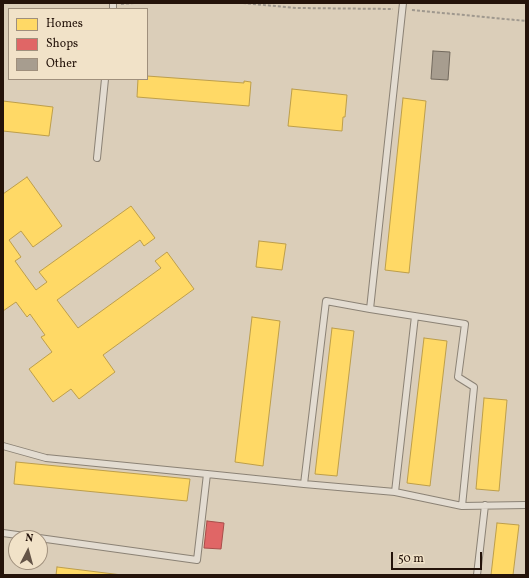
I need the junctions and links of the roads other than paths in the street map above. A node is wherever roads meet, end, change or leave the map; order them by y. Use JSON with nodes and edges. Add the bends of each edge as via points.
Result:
{"nodes":[{"id":1,"x":403,"y":6,"type":"edge"},
{"id":2,"x":105,"y":80,"type":"edge"},
{"id":3,"x":97,"y":158,"type":"dead end"},
{"id":4,"x":370,"y":308,"type":"junction"},
{"id":5,"x":415,"y":316,"type":"junction"},
{"id":6,"x":3,"y":446,"type":"edge"},
{"id":7,"x":207,"y":474,"type":"junction"},
{"id":8,"x":304,"y":484,"type":"junction"},
{"id":9,"x":395,"y":492,"type":"junction"},
{"id":10,"x":462,"y":506,"type":"junction"},
{"id":11,"x":485,"y":506,"type":"junction"},
{"id":12,"x":526,"y":506,"type":"edge"},
{"id":13,"x":3,"y":533,"type":"edge"},
{"id":14,"x":477,"y":575,"type":"edge"}],
"edges":[{"from":1,"to":4,"type":"lane"},
{"from":2,"to":3,"type":"lane"},
{"from":4,"to":5,"type":"lane"},
{"from":4,"to":8,"type":"lane","via":[[326,301]]},
{"from":5,"to":9,"type":"lane"},
{"from":5,"to":10,"type":"lane","via":[[464,324],[458,378],[474,387]]},
{"from":6,"to":7,"type":"lane","via":[[46,458]]},
{"from":7,"to":8,"type":"lane"},
{"from":7,"to":13,"type":"lane","via":[[197,560]]},
{"from":8,"to":9,"type":"lane"},
{"from":9,"to":10,"type":"lane"},
{"from":10,"to":11,"type":"lane"},
{"from":11,"to":12,"type":"lane"},
{"from":11,"to":14,"type":"lane"}]}
